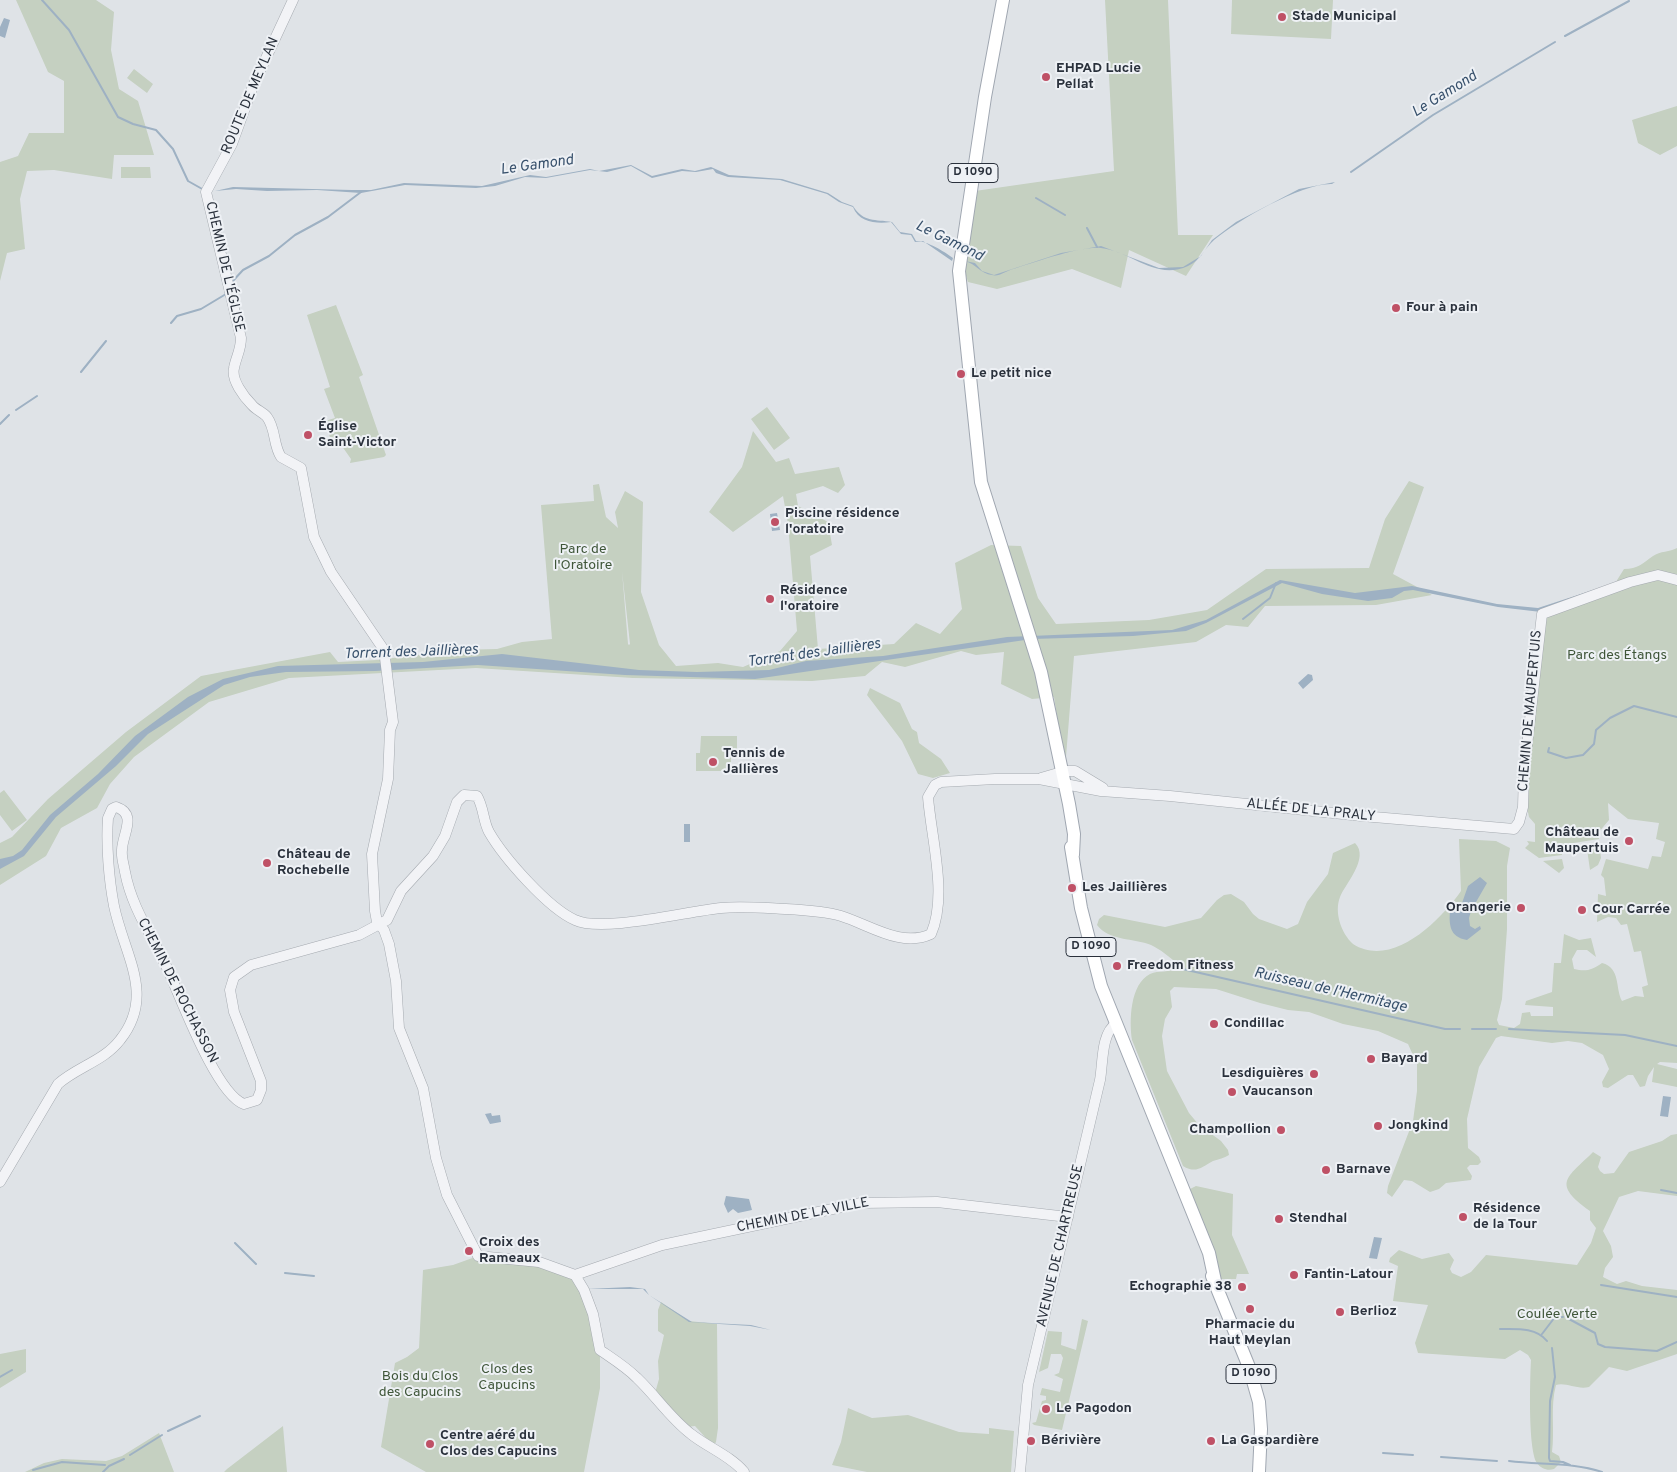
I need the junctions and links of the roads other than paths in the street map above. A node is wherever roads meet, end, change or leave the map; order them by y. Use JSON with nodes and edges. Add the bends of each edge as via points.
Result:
{"nodes":[{"id":1,"x":293,"y":0,"type":"edge"},
{"id":2,"x":1003,"y":0,"type":"edge"},
{"id":3,"x":206,"y":192,"type":"joint"},
{"id":4,"x":1677,"y":580,"type":"edge"},
{"id":5,"x":1061,"y":778,"type":"junction"},
{"id":6,"x":1514,"y":829,"type":"joint"},
{"id":7,"x":380,"y":925,"type":"junction"},
{"id":8,"x":1116,"y":1024,"type":"junction"},
{"id":9,"x":0,"y":1182,"type":"edge"},
{"id":10,"x":1068,"y":1217,"type":"junction"},
{"id":11,"x":575,"y":1276,"type":"junction"},
{"id":12,"x":744,"y":1472,"type":"edge"},
{"id":13,"x":1020,"y":1472,"type":"edge"},
{"id":14,"x":1259,"y":1472,"type":"edge"}],
"edges":[{"from":1,"to":3,"type":"street","name":"ROUTE DE MEYLAN","via":[[253,86],[232,144]]},
{"from":2,"to":5,"type":"main road","number":"D 1090","via":[[959,271],[982,487],[1043,680]]},
{"from":3,"to":7,"type":"street","name":"CHEMIN DE L'ÉGLISE","via":[[241,338],[241,350],[233,370],[242,394],[266,416],[274,430],[281,457],[301,468],[314,538],[331,572],[384,650],[393,722],[388,779],[372,854],[374,911]]},
{"from":4,"to":6,"type":"street","name":"CHEMIN DE MAUPERTUIS","via":[[1658,575],[1542,614],[1523,807]]},
{"from":5,"to":6,"type":"street","name":"ALLÉE DE LA PRALY","via":[[1075,771],[1084,782],[1108,791]]},
{"from":5,"to":7,"type":"street","via":[[961,780],[936,785],[928,797],[938,904],[931,934],[922,938],[902,938],[841,916],[785,909],[720,908],[620,923],[583,924],[573,920],[516,869],[488,829],[477,796],[470,794],[459,798],[445,836],[433,856],[401,891],[387,920]]},
{"from":5,"to":8,"type":"main road","number":"D 1090","via":[[1080,908],[1101,986]]},
{"from":7,"to":9,"type":"street","name":"CHEMIN DE ROCHASSON","via":[[336,943],[250,965],[234,977],[230,990],[234,1012],[261,1081],[257,1100],[244,1104],[238,1102],[197,1038],[168,969],[139,917],[130,894],[122,850],[127,816],[122,808],[112,809],[107,827],[110,882],[114,908],[138,990],[137,1006],[119,1042],[104,1056],[68,1074],[58,1084]]},
{"from":7,"to":11,"type":"street","via":[[389,944],[396,981],[399,1028],[423,1088],[436,1158],[447,1195],[470,1242],[478,1256],[539,1262]]},
{"from":8,"to":10,"type":"street","name":"AVENUE DE CHARTREUSE","via":[[1106,1040],[1100,1080]]},
{"from":8,"to":14,"type":"main road","number":"D 1090","via":[[1155,1118],[1163,1150],[1210,1274],[1249,1367],[1259,1402]]},
{"from":10,"to":11,"type":"street","name":"CHEMIN DE LA VILLE","via":[[937,1202],[861,1203],[662,1245]]},
{"from":10,"to":13,"type":"street","name":"AVENUE DE CHARTREUSE","via":[[1028,1385]]},
{"from":11,"to":12,"type":"street","via":[[593,1314],[600,1350],[638,1379],[690,1434],[740,1466]]}]}
